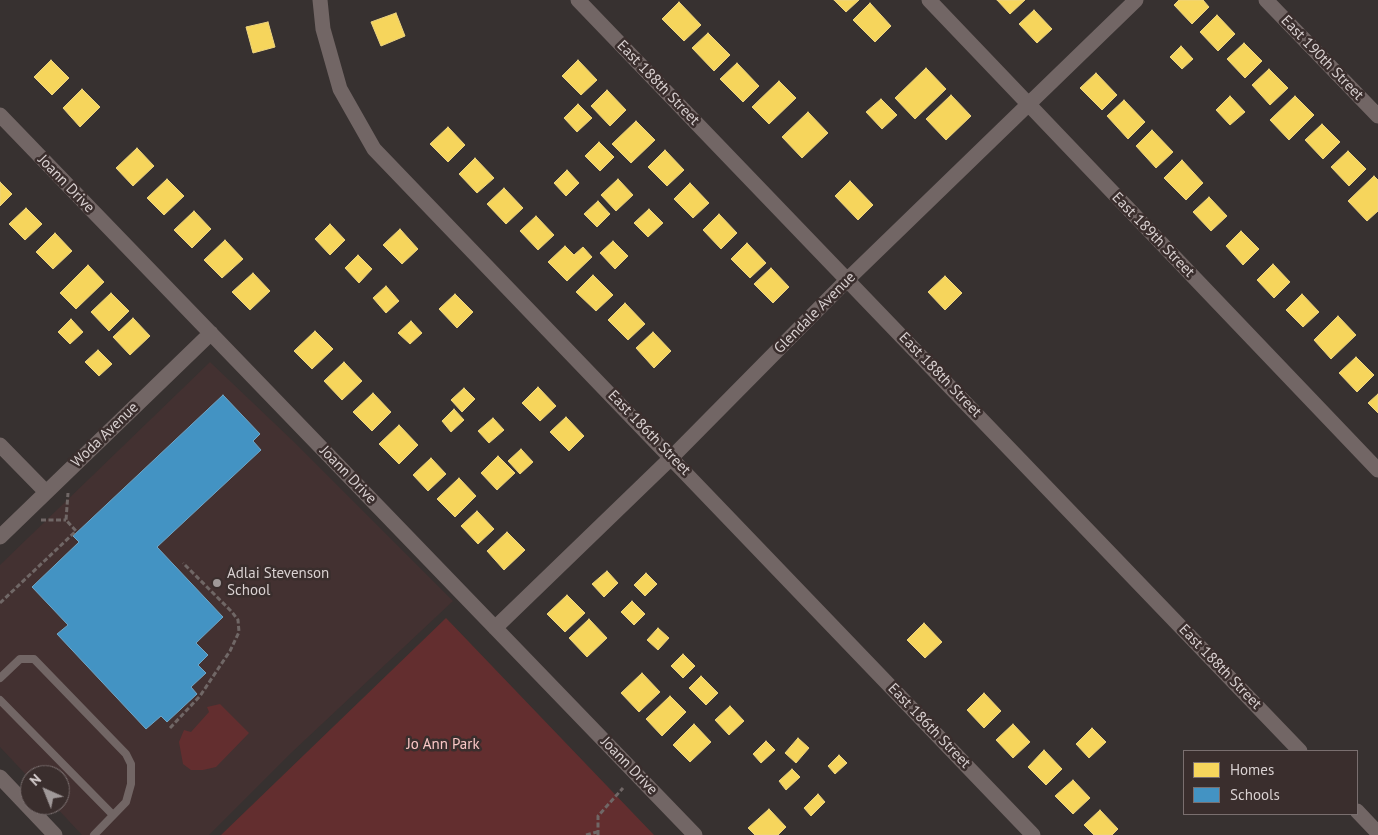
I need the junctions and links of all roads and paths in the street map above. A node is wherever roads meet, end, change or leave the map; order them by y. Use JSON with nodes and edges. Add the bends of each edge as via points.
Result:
{"nodes":[{"id":1,"x":320,"y":0,"type":"edge"},
{"id":2,"x":578,"y":0,"type":"edge"},
{"id":3,"x":929,"y":0,"type":"edge"},
{"id":4,"x":1136,"y":0,"type":"edge"},
{"id":5,"x":1266,"y":0,"type":"edge"},
{"id":6,"x":1028,"y":105,"type":"junction"},
{"id":7,"x":0,"y":115,"type":"edge"},
{"id":8,"x":1378,"y":116,"type":"edge"},
{"id":9,"x":848,"y":279,"type":"junction"},
{"id":10,"x":210,"y":334,"type":"junction"},
{"id":11,"x":0,"y":445,"type":"edge"},
{"id":12,"x":672,"y":457,"type":"junction"},
{"id":13,"x":1378,"y":470,"type":"edge"},
{"id":14,"x":69,"y":488,"type":"dead end"},
{"id":15,"x":46,"y":492,"type":"junction"},
{"id":16,"x":35,"y":520,"type":"dead end"},
{"id":17,"x":66,"y":520,"type":"junction"},
{"id":18,"x":0,"y":537,"type":"edge"},
{"id":19,"x":183,"y":563,"type":"dead end"},
{"id":20,"x":0,"y":603,"type":"edge"},
{"id":21,"x":495,"y":628,"type":"junction"},
{"id":22,"x":0,"y":678,"type":"edge"},
{"id":23,"x":0,"y":700,"type":"edge"},
{"id":24,"x":170,"y":728,"type":"dead end"},
{"id":25,"x":1299,"y":750,"type":"edge"},
{"id":26,"x":0,"y":777,"type":"edge"},
{"id":27,"x":623,"y":788,"type":"dead end"},
{"id":28,"x":1358,"y":812,"type":"edge"},
{"id":29,"x":113,"y":815,"type":"junction"},
{"id":30,"x":1378,"y":833,"type":"edge"},
{"id":31,"x":598,"y":834,"type":"edge"},
{"id":32,"x":55,"y":835,"type":"edge"},
{"id":33,"x":94,"y":835,"type":"edge"},
{"id":34,"x":586,"y":835,"type":"edge"},
{"id":35,"x":696,"y":835,"type":"edge"},
{"id":36,"x":1033,"y":835,"type":"edge"}],
"edges":[{"from":1,"to":12,"type":"street","name":"East 186th Street","via":[[340,89],[374,149]]},
{"from":2,"to":9,"type":"street","name":"East 188th Street"},
{"from":3,"to":6,"type":"street","name":"East 189th Street"},
{"from":4,"to":6,"type":"street","name":"Glendale Avenue"},
{"from":5,"to":8,"type":"street","name":"East 190th Street"},
{"from":6,"to":9,"type":"street","name":"Glendale Avenue"},
{"from":6,"to":13,"type":"street","name":"East 189th Street"},
{"from":7,"to":10,"type":"street","name":"Joann Drive"},
{"from":9,"to":12,"type":"street","name":"Glendale Avenue"},
{"from":9,"to":25,"type":"street","name":"East 188th Street"},
{"from":10,"to":15,"type":"street","name":"Woda Avenue"},
{"from":10,"to":21,"type":"street","name":"Joann Drive"},
{"from":11,"to":15,"type":"street"},
{"from":12,"to":21,"type":"street","name":"Glendale Avenue"},
{"from":12,"to":36,"type":"street","name":"East 186th Street"},
{"from":14,"to":17,"type":"path"},
{"from":15,"to":18,"type":"street","name":"Woda Avenue"},
{"from":16,"to":17,"type":"path"},
{"from":17,"to":20,"type":"path","via":[[76,531]]},
{"from":19,"to":24,"type":"path","via":[[232,612],[238,620],[239,632],[200,696]]},
{"from":21,"to":35,"type":"street","name":"Joann Drive"},
{"from":22,"to":29,"type":"lane","via":[[20,659],[34,659],[126,754],[131,764],[131,784],[126,802]]},
{"from":23,"to":29,"type":"lane"},
{"from":26,"to":32,"type":"street"},
{"from":27,"to":31,"type":"path","via":[[598,816]]},
{"from":28,"to":30,"type":"street"},
{"from":29,"to":33,"type":"lane"},
{"from":31,"to":34,"type":"path"}]}
